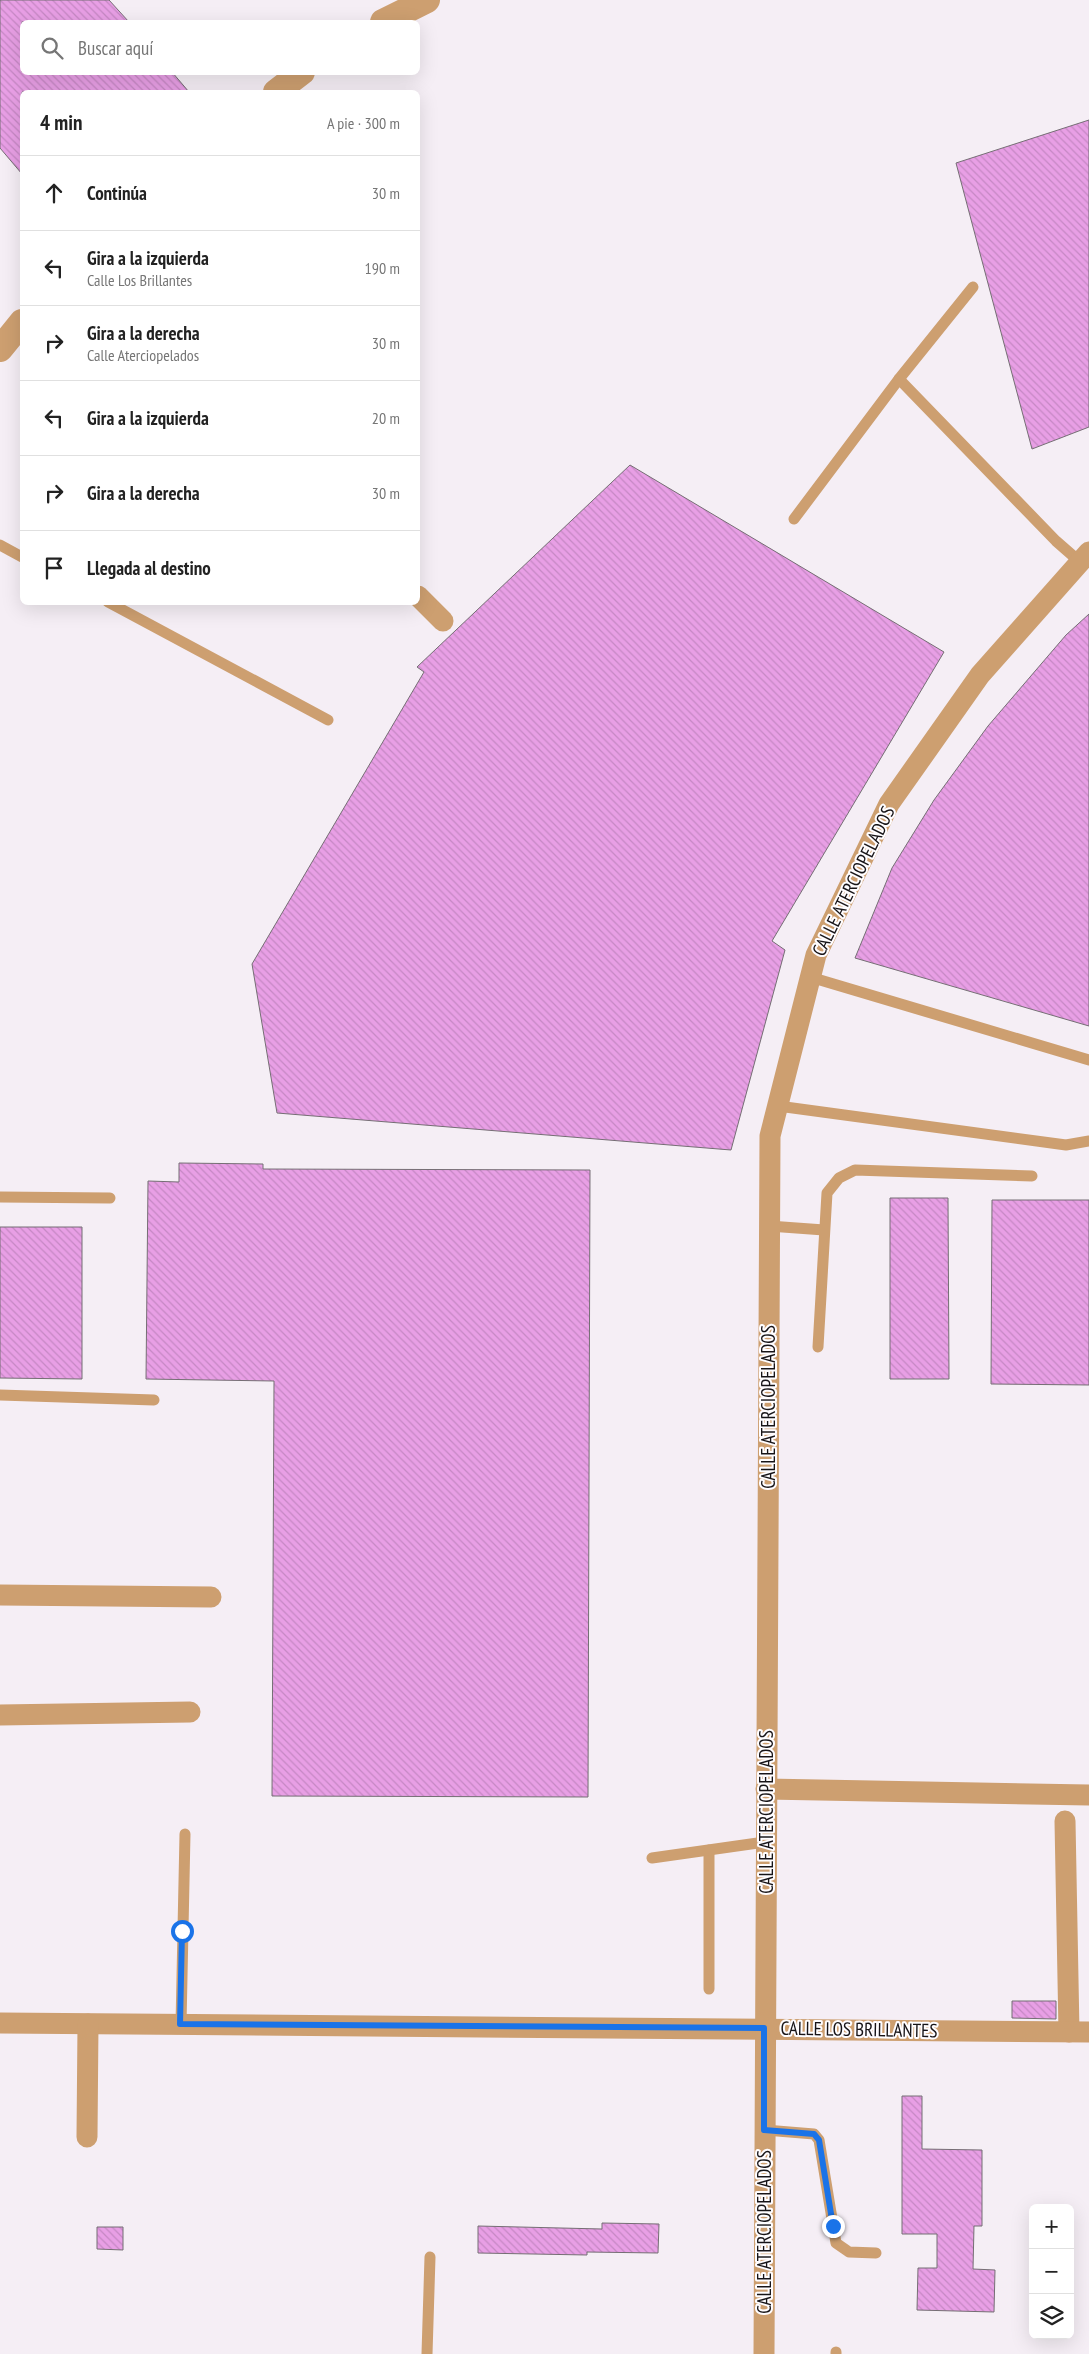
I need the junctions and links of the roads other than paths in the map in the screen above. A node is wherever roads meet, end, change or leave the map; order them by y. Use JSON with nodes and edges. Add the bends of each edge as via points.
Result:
{"nodes":[{"id":1,"x":428,"y":0,"type":"edge"},
{"id":2,"x":387,"y":20,"type":"edge"},
{"id":3,"x":298,"y":75,"type":"edge"},
{"id":4,"x":279,"y":90,"type":"edge"},
{"id":5,"x":973,"y":287,"type":"dead end"},
{"id":6,"x":20,"y":324,"type":"edge"},
{"id":7,"x":0,"y":349,"type":"edge"},
{"id":8,"x":898,"y":380,"type":"junction"},
{"id":9,"x":794,"y":519,"type":"dead end"},
{"id":10,"x":0,"y":545,"type":"edge"},
{"id":11,"x":20,"y":556,"type":"edge"},
{"id":12,"x":1084,"y":557,"type":"edge"},
{"id":13,"x":420,"y":598,"type":"edge"},
{"id":14,"x":114,"y":605,"type":"edge"},
{"id":15,"x":443,"y":621,"type":"dead end"},
{"id":16,"x":328,"y":720,"type":"dead end"},
{"id":17,"x":810,"y":977,"type":"junction"},
{"id":18,"x":1089,"y":1060,"type":"edge"},
{"id":19,"x":778,"y":1106,"type":"junction"},
{"id":20,"x":1089,"y":1141,"type":"edge"},
{"id":21,"x":1032,"y":1176,"type":"dead end"},
{"id":22,"x":0,"y":1197,"type":"edge"},
{"id":23,"x":110,"y":1198,"type":"dead end"},
{"id":24,"x":770,"y":1226,"type":"junction"},
{"id":25,"x":824,"y":1230,"type":"junction"},
{"id":26,"x":818,"y":1347,"type":"dead end"},
{"id":27,"x":0,"y":1395,"type":"edge"},
{"id":28,"x":154,"y":1400,"type":"dead end"},
{"id":29,"x":0,"y":1595,"type":"edge"},
{"id":30,"x":211,"y":1597,"type":"dead end"},
{"id":31,"x":190,"y":1712,"type":"dead end"},
{"id":32,"x":0,"y":1715,"type":"edge"},
{"id":33,"x":766,"y":1789,"type":"junction"},
{"id":34,"x":1089,"y":1795,"type":"edge"},
{"id":35,"x":1065,"y":1821,"type":"dead end"},
{"id":36,"x":185,"y":1834,"type":"dead end"},
{"id":37,"x":765,"y":1842,"type":"junction"},
{"id":38,"x":710,"y":1850,"type":"junction"},
{"id":39,"x":652,"y":1858,"type":"dead end"},
{"id":40,"x":710,"y":1989,"type":"dead end"},
{"id":41,"x":0,"y":2023,"type":"edge"},
{"id":42,"x":88,"y":2024,"type":"junction"},
{"id":43,"x":180,"y":2024,"type":"junction"},
{"id":44,"x":764,"y":2028,"type":"junction"},
{"id":45,"x":1079,"y":2032,"type":"edge"},
{"id":46,"x":764,"y":2130,"type":"junction"},
{"id":47,"x":87,"y":2137,"type":"dead end"},
{"id":48,"x":876,"y":2253,"type":"dead end"},
{"id":49,"x":430,"y":2256,"type":"dead end"},
{"id":50,"x":427,"y":2354,"type":"edge"},
{"id":51,"x":764,"y":2354,"type":"edge"}],
"edges":[{"from":1,"to":2,"type":"street"},
{"from":3,"to":4,"type":"street"},
{"from":5,"to":8,"type":"lane"},
{"from":6,"to":7,"type":"street"},
{"from":8,"to":9,"type":"lane"},
{"from":8,"to":12,"type":"lane","via":[[1056,541]]},
{"from":10,"to":11,"type":"lane"},
{"from":12,"to":17,"type":"street","name":"CALLE ATERCIOPELADOS","via":[[980,675],[889,804],[816,955]]},
{"from":13,"to":15,"type":"street"},
{"from":14,"to":16,"type":"lane"},
{"from":17,"to":18,"type":"lane"},
{"from":17,"to":19,"type":"street","name":"CALLE ATERCIOPELADOS"},
{"from":19,"to":20,"type":"lane","via":[[1066,1145]]},
{"from":19,"to":24,"type":"street","name":"CALLE ATERCIOPELADOS","via":[[770,1136]]},
{"from":21,"to":25,"type":"lane","via":[[855,1170],[839,1178],[827,1193]]},
{"from":22,"to":23,"type":"lane"},
{"from":24,"to":25,"type":"lane"},
{"from":24,"to":33,"type":"street","name":"CALLE ATERCIOPELADOS"},
{"from":25,"to":26,"type":"lane"},
{"from":27,"to":28,"type":"lane"},
{"from":29,"to":30,"type":"street"},
{"from":31,"to":32,"type":"street"},
{"from":33,"to":34,"type":"street"},
{"from":33,"to":37,"type":"street","name":"CALLE ATERCIOPELADOS"},
{"from":35,"to":45,"type":"street"},
{"from":36,"to":43,"type":"lane"},
{"from":37,"to":38,"type":"lane"},
{"from":37,"to":44,"type":"street","name":"CALLE ATERCIOPELADOS"},
{"from":38,"to":39,"type":"lane"},
{"from":38,"to":40,"type":"lane"},
{"from":41,"to":42,"type":"street","name":"CALLE LOS BRILLANTES"},
{"from":42,"to":43,"type":"street","name":"CALLE LOS BRILLANTES"},
{"from":42,"to":47,"type":"street"},
{"from":43,"to":44,"type":"street","name":"CALLE LOS BRILLANTES"},
{"from":44,"to":45,"type":"street","name":"CALLE LOS BRILLANTES"},
{"from":44,"to":46,"type":"street","name":"CALLE ATERCIOPELADOS"},
{"from":46,"to":48,"type":"lane","via":[[814,2134],[819,2140],[836,2242],[849,2252]]},
{"from":46,"to":51,"type":"street","name":"CALLE ATERCIOPELADOS"},
{"from":49,"to":50,"type":"lane"}]}
